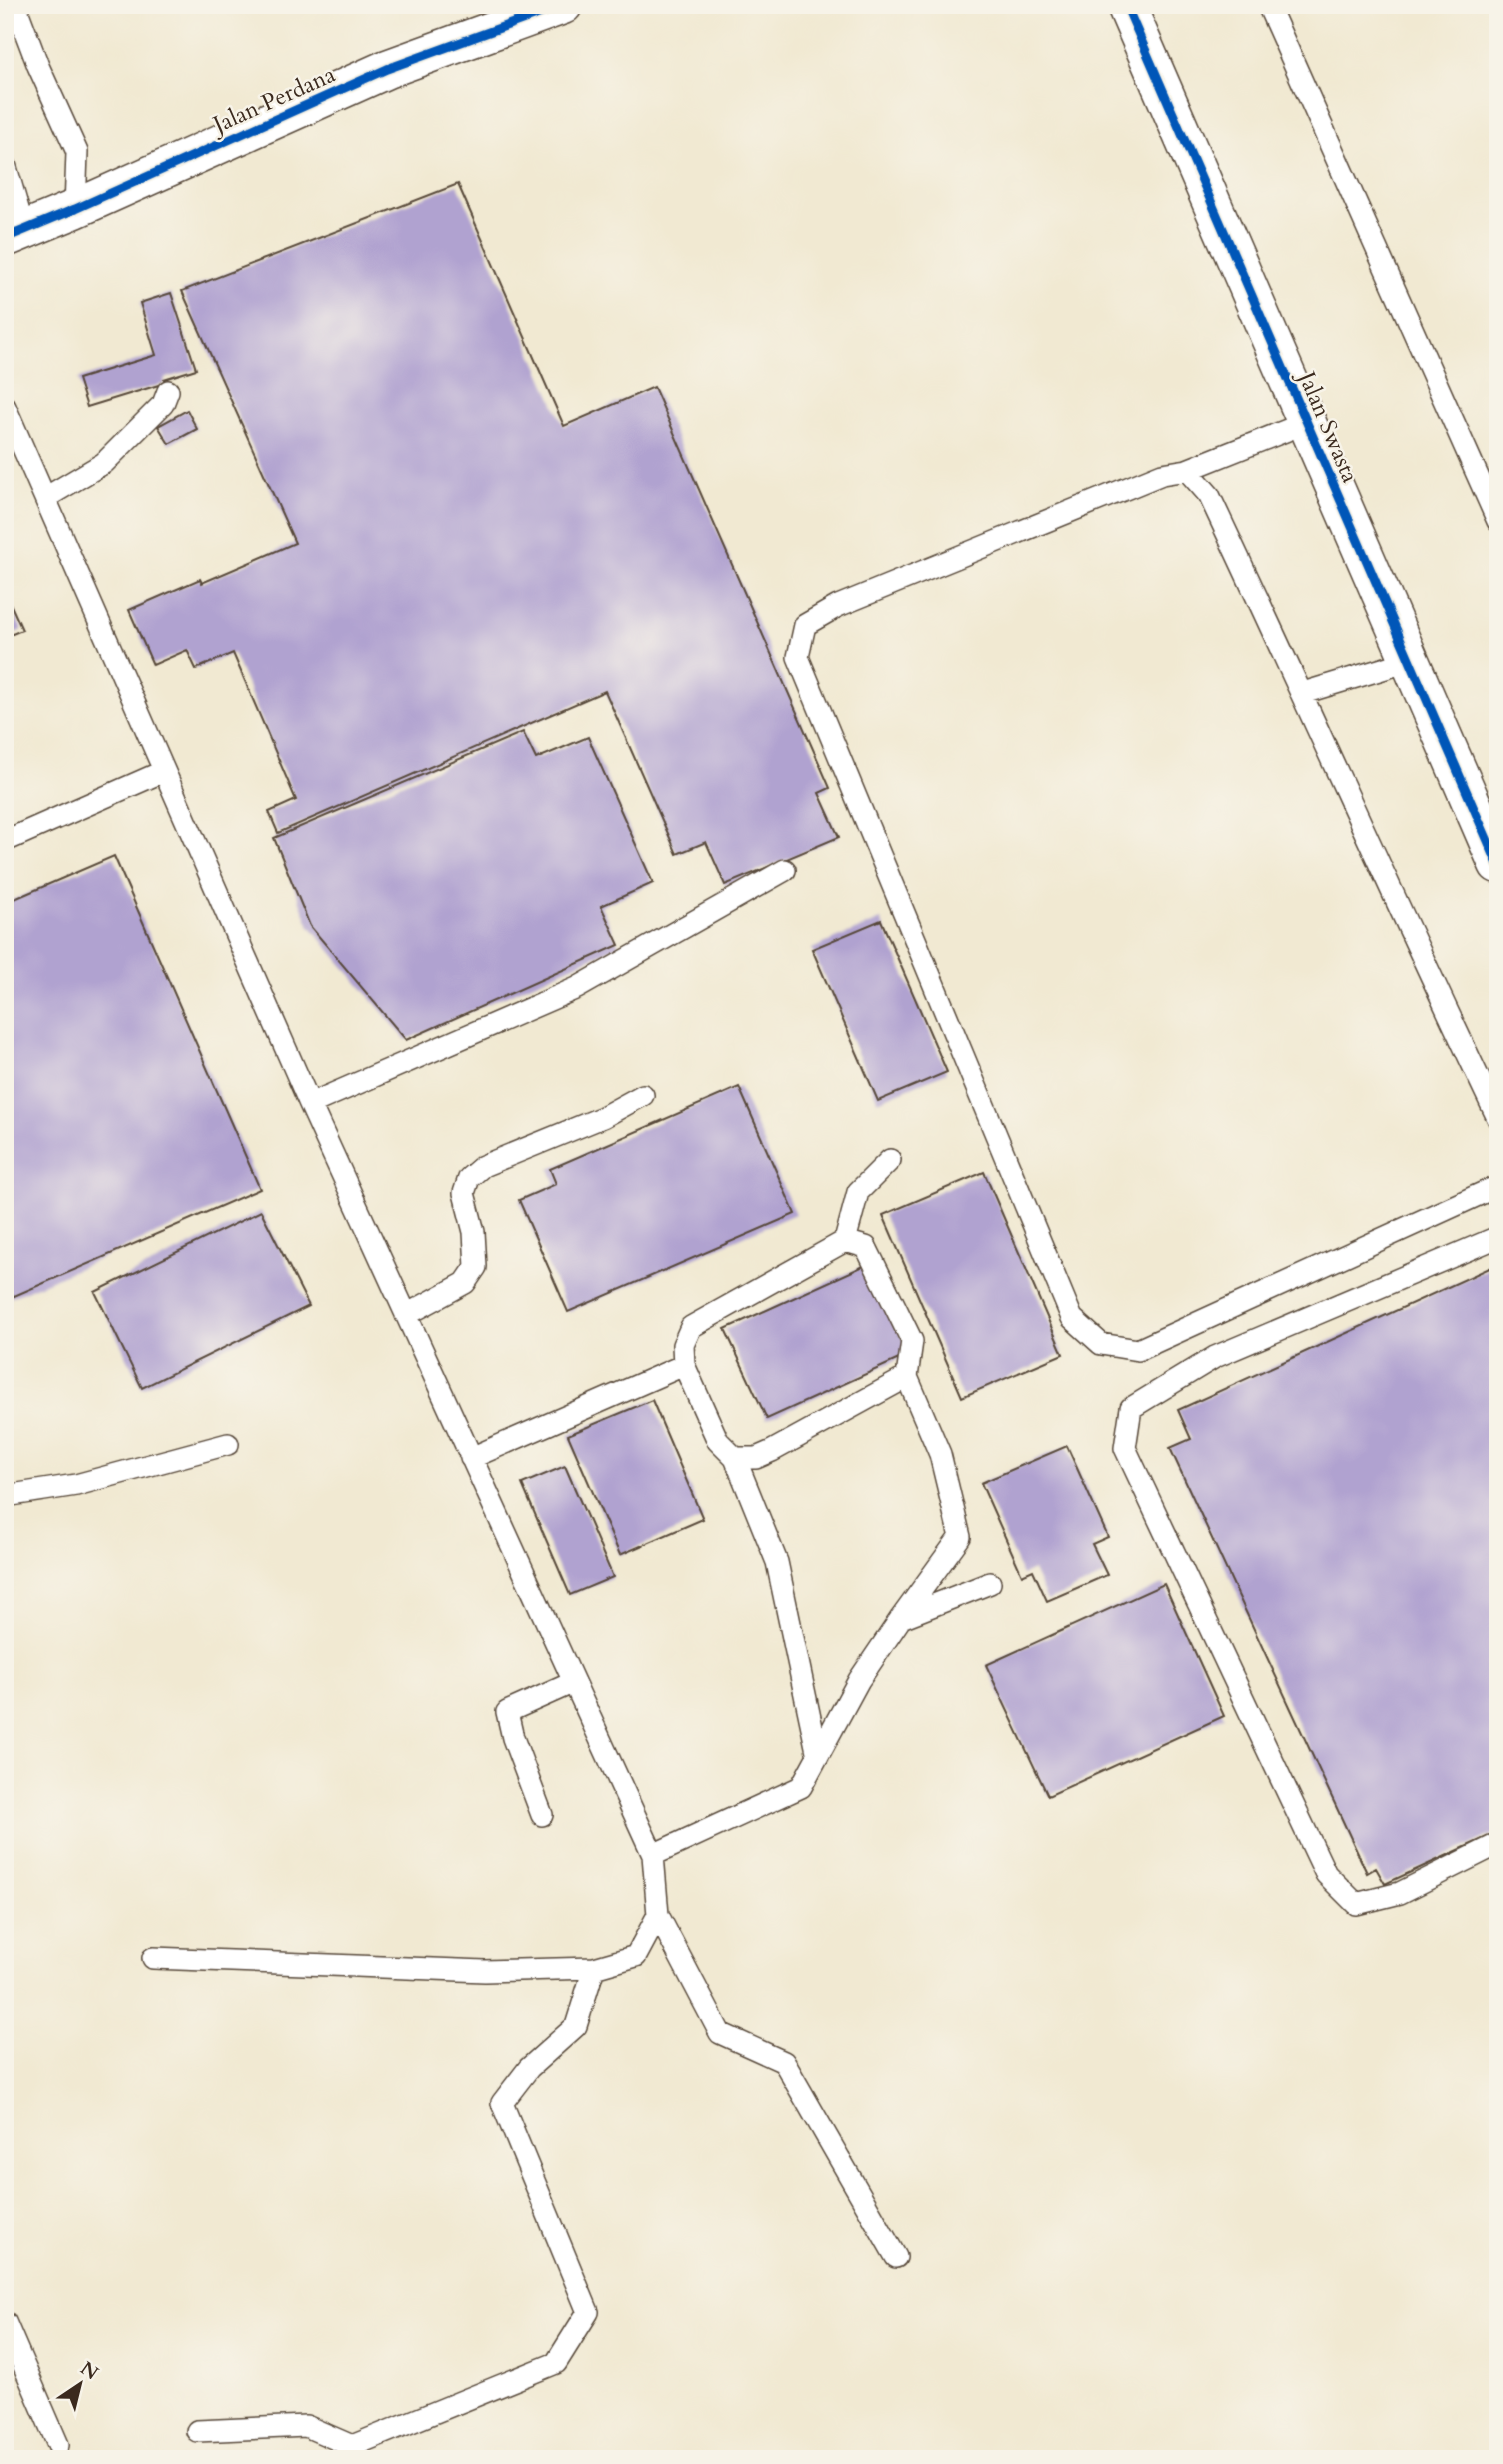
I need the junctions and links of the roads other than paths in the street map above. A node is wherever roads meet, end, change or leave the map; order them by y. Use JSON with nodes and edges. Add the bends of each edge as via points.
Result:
{"nodes":[{"id":1,"x":15,"y":5,"type":"edge"},
{"id":2,"x":563,"y":5,"type":"edge"},
{"id":3,"x":1126,"y":5,"type":"edge"},
{"id":4,"x":1268,"y":5,"type":"edge"},
{"id":5,"x":5,"y":164,"type":"edge"},
{"id":6,"x":75,"y":209,"type":"junction"},
{"id":7,"x":15,"y":234,"type":"edge"},
{"id":8,"x":167,"y":391,"type":"dead end"},
{"id":9,"x":5,"y":407,"type":"edge"},
{"id":10,"x":1306,"y":422,"type":"junction"},
{"id":11,"x":1187,"y":470,"type":"junction"},
{"id":12,"x":45,"y":498,"type":"junction"},
{"id":13,"x":1498,"y":521,"type":"edge"},
{"id":14,"x":1409,"y":661,"type":"junction"},
{"id":15,"x":1303,"y":693,"type":"junction"},
{"id":16,"x":164,"y":771,"type":"junction"},
{"id":17,"x":5,"y":841,"type":"edge"},
{"id":18,"x":1498,"y":864,"type":"edge"},
{"id":19,"x":785,"y":870,"type":"dead end"},
{"id":20,"x":643,"y":1095,"type":"dead end"},
{"id":21,"x":310,"y":1104,"type":"junction"},
{"id":22,"x":1498,"y":1118,"type":"edge"},
{"id":23,"x":890,"y":1160,"type":"dead end"},
{"id":24,"x":1498,"y":1186,"type":"edge"},
{"id":25,"x":1498,"y":1237,"type":"edge"},
{"id":26,"x":845,"y":1241,"type":"junction"},
{"id":27,"x":406,"y":1315,"type":"junction"},
{"id":28,"x":684,"y":1365,"type":"junction"},
{"id":29,"x":907,"y":1377,"type":"junction"},
{"id":30,"x":228,"y":1444,"type":"dead end"},
{"id":31,"x":471,"y":1458,"type":"junction"},
{"id":32,"x":735,"y":1458,"type":"junction"},
{"id":33,"x":5,"y":1496,"type":"edge"},
{"id":34,"x":990,"y":1583,"type":"dead end"},
{"id":35,"x":901,"y":1618,"type":"junction"},
{"id":36,"x":574,"y":1682,"type":"junction"},
{"id":37,"x":818,"y":1756,"type":"junction"},
{"id":38,"x":542,"y":1815,"type":"dead end"},
{"id":39,"x":1498,"y":1844,"type":"edge"},
{"id":40,"x":653,"y":1855,"type":"junction"},
{"id":41,"x":658,"y":1915,"type":"junction"},
{"id":42,"x":153,"y":1958,"type":"dead end"},
{"id":43,"x":594,"y":1968,"type":"junction"},
{"id":44,"x":896,"y":2257,"type":"dead end"},
{"id":45,"x":5,"y":2322,"type":"edge"},
{"id":46,"x":197,"y":2431,"type":"dead end"},
{"id":47,"x":58,"y":2445,"type":"dead end"}],
"edges":[{"from":1,"to":6,"type":"lane","via":[[77,152]]},
{"from":2,"to":6,"type":"street","name":"Jalan Perdana","via":[[387,69]]},
{"from":3,"to":10,"type":"street","name":"Jalan Swasta"},
{"from":4,"to":13,"type":"lane"},
{"from":5,"to":7,"type":"lane"},
{"from":6,"to":7,"type":"street","name":"Jalan Perdana"},
{"from":8,"to":12,"type":"lane","via":[[163,404],[104,463]]},
{"from":9,"to":12,"type":"lane"},
{"from":10,"to":11,"type":"lane"},
{"from":10,"to":14,"type":"street","name":"Jalan Swasta"},
{"from":11,"to":15,"type":"lane","via":[[1209,495]]},
{"from":11,"to":24,"type":"lane","via":[[1162,474],[838,606],[805,625],[798,657],[1072,1318],[1101,1343],[1138,1350]]},
{"from":12,"to":16,"type":"lane"},
{"from":14,"to":15,"type":"lane"},
{"from":14,"to":18,"type":"street","name":"Jalan Swasta"},
{"from":15,"to":22,"type":"lane"},
{"from":16,"to":17,"type":"lane"},
{"from":16,"to":21,"type":"lane"},
{"from":19,"to":21,"type":"lane","via":[[577,988]]},
{"from":20,"to":27,"type":"lane","via":[[483,1166],[469,1178],[464,1193],[474,1232],[476,1267],[465,1283]]},
{"from":21,"to":27,"type":"lane"},
{"from":23,"to":26,"type":"lane","via":[[858,1192]]},
{"from":25,"to":39,"type":"lane","via":[[1216,1357],[1131,1408],[1125,1448],[1326,1874],[1356,1904],[1400,1893]]},
{"from":26,"to":28,"type":"lane","via":[[691,1327],[682,1345]]},
{"from":26,"to":29,"type":"lane","via":[[866,1247],[912,1341]]},
{"from":27,"to":31,"type":"lane"},
{"from":28,"to":31,"type":"lane"},
{"from":28,"to":32,"type":"lane","via":[[718,1441]]},
{"from":29,"to":32,"type":"lane","via":[[772,1451],[756,1458]]},
{"from":29,"to":35,"type":"lane","via":[[940,1454],[960,1537]]},
{"from":30,"to":33,"type":"lane","via":[[76,1485]]},
{"from":31,"to":36,"type":"lane"},
{"from":32,"to":37,"type":"lane","via":[[777,1562]]},
{"from":34,"to":35,"type":"lane"},
{"from":35,"to":37,"type":"lane","via":[[859,1680]]},
{"from":36,"to":38,"type":"lane","via":[[507,1712]]},
{"from":36,"to":40,"type":"lane"},
{"from":37,"to":40,"type":"lane","via":[[801,1787]]},
{"from":40,"to":41,"type":"lane"},
{"from":41,"to":43,"type":"lane","via":[[636,1956]]},
{"from":41,"to":44,"type":"lane","via":[[720,2033],[784,2062]]},
{"from":42,"to":43,"type":"lane","via":[[485,1971]]},
{"from":43,"to":46,"type":"lane","via":[[576,2026],[529,2068],[502,2103],[588,2312],[556,2363],[352,2446],[306,2426]]},
{"from":45,"to":47,"type":"lane"}]}
